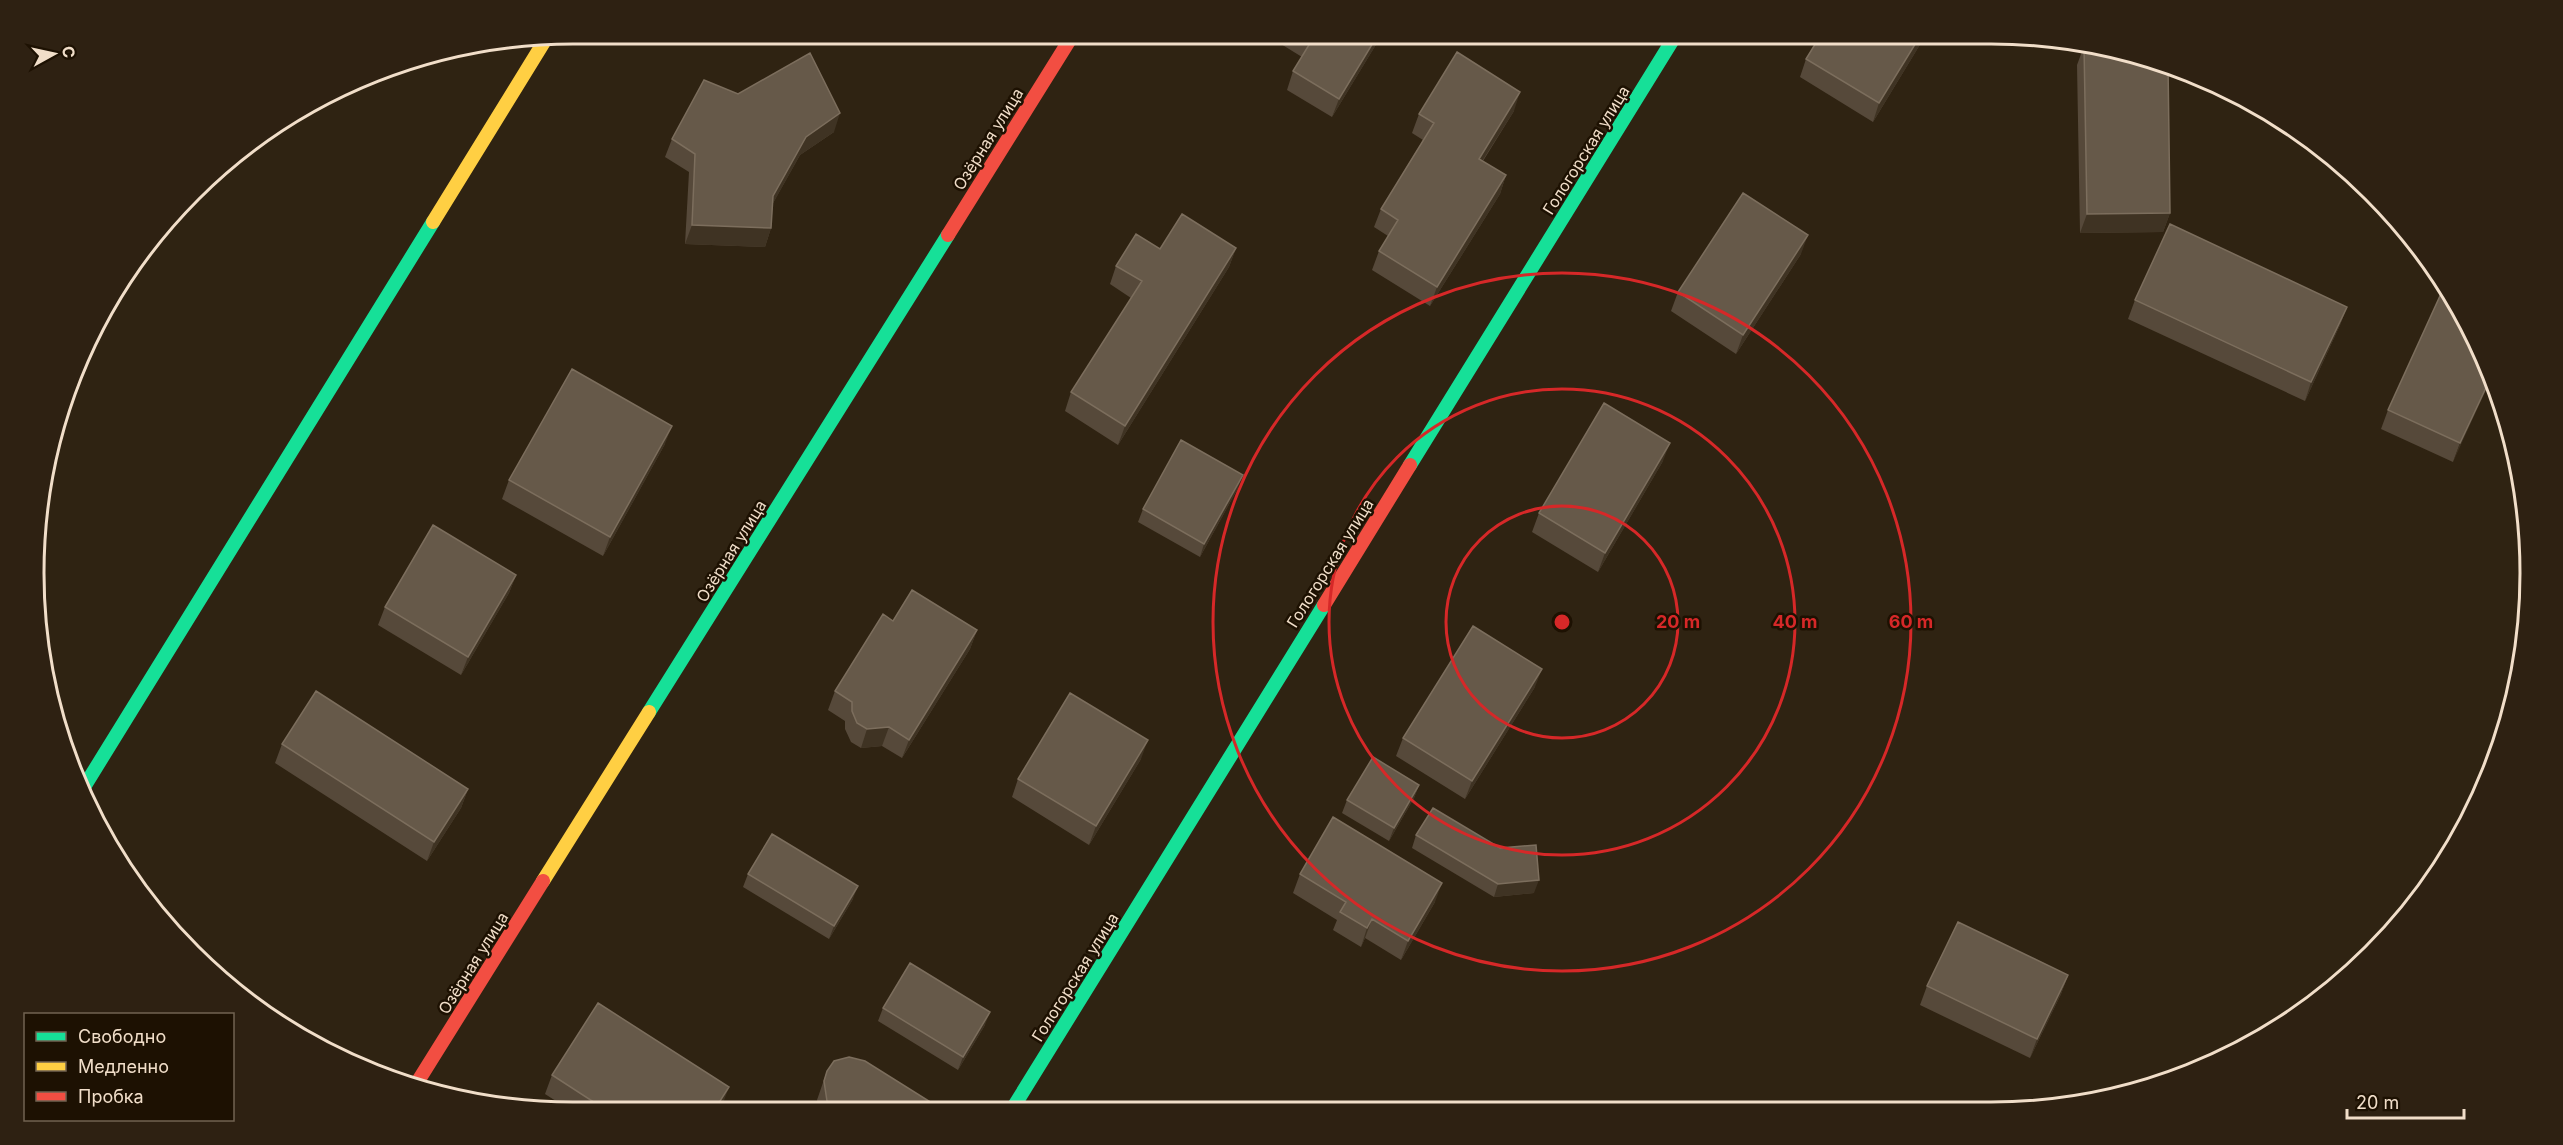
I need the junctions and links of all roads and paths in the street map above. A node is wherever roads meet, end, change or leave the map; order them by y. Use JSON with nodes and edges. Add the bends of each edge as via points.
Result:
{"nodes":[{"id":1,"x":1067,"y":44,"type":"edge"},
{"id":2,"x":1670,"y":44,"type":"edge"},
{"id":3,"x":542,"y":45,"type":"edge"},
{"id":4,"x":87,"y":782,"type":"edge"},
{"id":5,"x":421,"y":1078,"type":"edge"},
{"id":6,"x":1017,"y":1102,"type":"edge"}],
"edges":[{"from":1,"to":5,"type":"street","name":"Озёрная улица"},
{"from":2,"to":6,"type":"street","name":"Гологорская улица"},
{"from":3,"to":4,"type":"street"}]}
